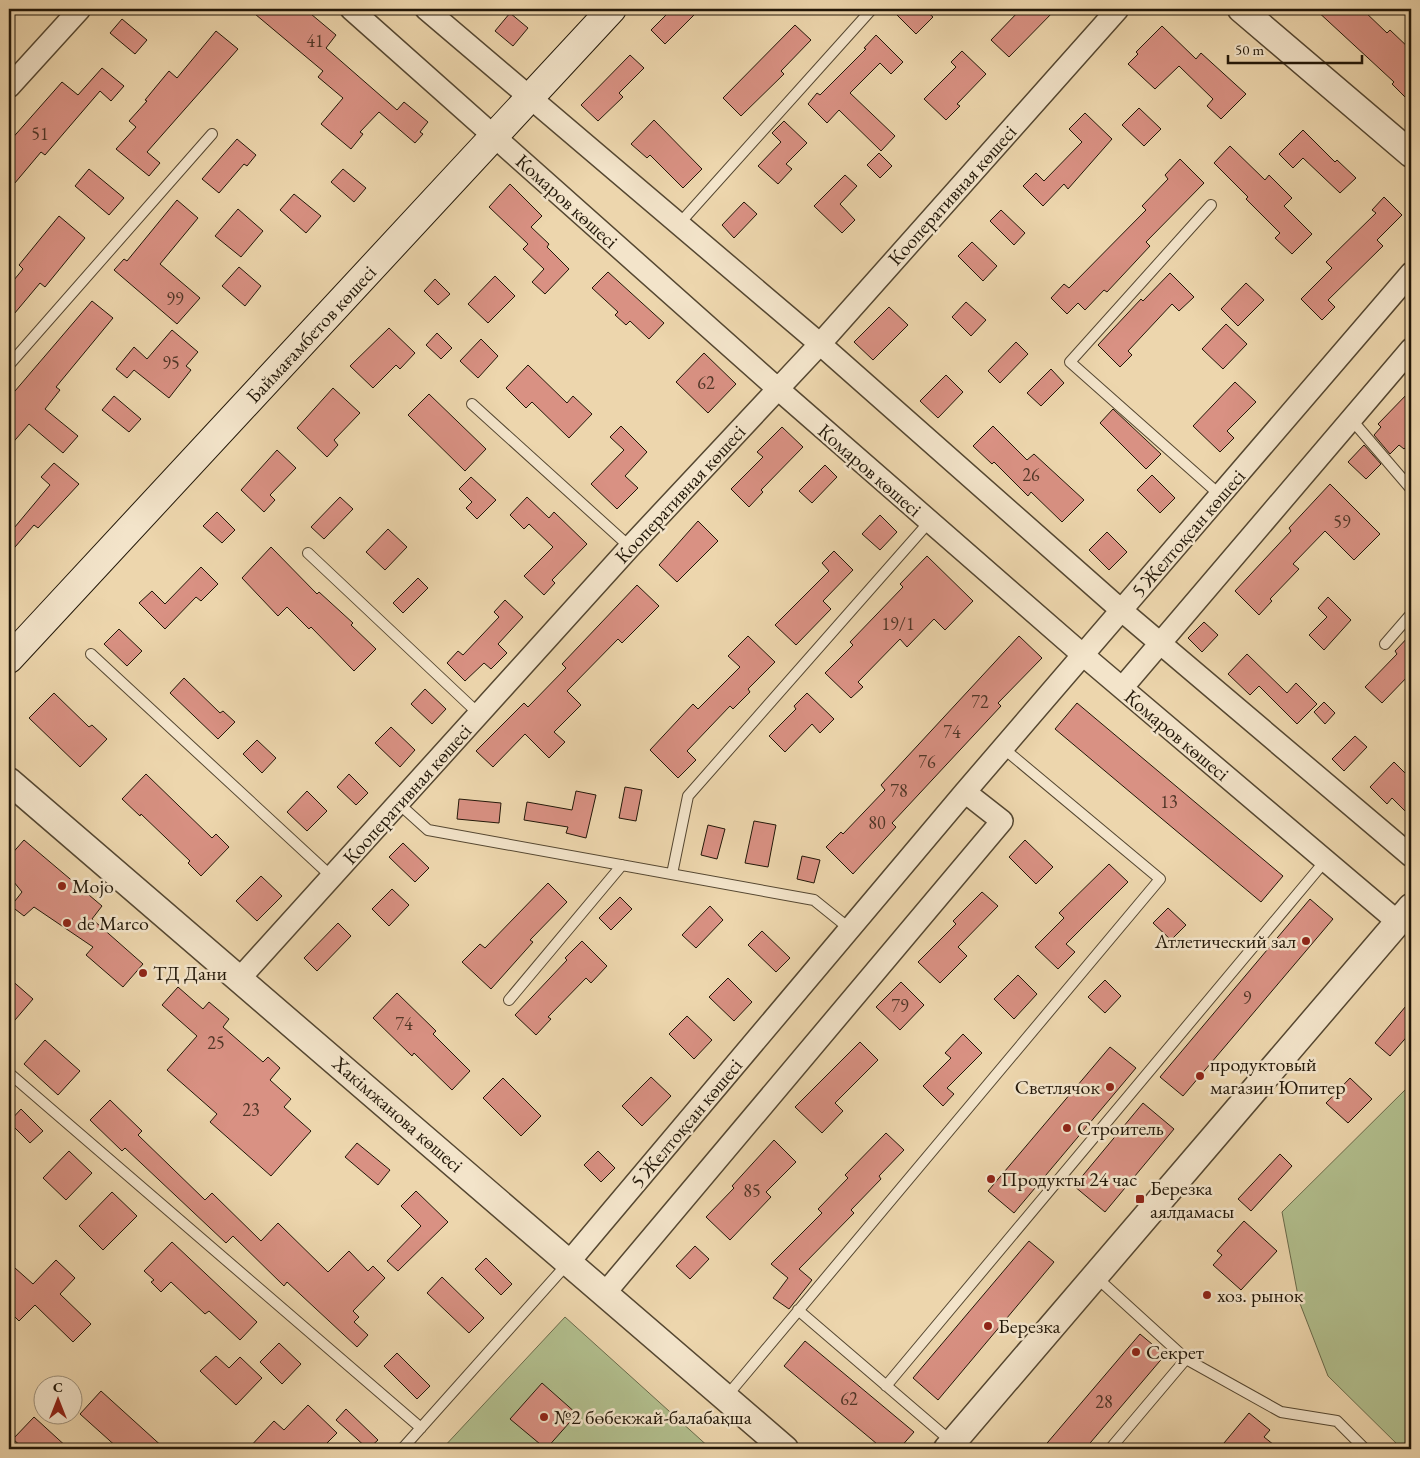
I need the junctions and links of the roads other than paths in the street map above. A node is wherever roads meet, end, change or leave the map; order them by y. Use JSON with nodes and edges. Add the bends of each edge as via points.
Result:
{"nodes":[{"id":1,"x":80,"y":9,"type":"edge"},
{"id":2,"x":351,"y":9,"type":"edge"},
{"id":3,"x":426,"y":9,"type":"edge"},
{"id":4,"x":612,"y":9,"type":"edge"},
{"id":5,"x":872,"y":9,"type":"edge"},
{"id":6,"x":1118,"y":9,"type":"edge"},
{"id":7,"x":1240,"y":9,"type":"edge"},
{"id":8,"x":9,"y":87,"type":"edge"},
{"id":9,"x":530,"y":98,"type":"junction"},
{"id":10,"x":212,"y":134,"type":"dead end"},
{"id":11,"x":495,"y":136,"type":"junction"},
{"id":12,"x":1411,"y":154,"type":"edge"},
{"id":13,"x":1211,"y":205,"type":"dead end"},
{"id":14,"x":679,"y":224,"type":"junction"},
{"id":15,"x":1411,"y":273,"type":"edge"},
{"id":16,"x":820,"y":344,"type":"junction"},
{"id":17,"x":1411,"y":349,"type":"edge"},
{"id":18,"x":9,"y":365,"type":"edge"},
{"id":19,"x":778,"y":389,"type":"junction"},
{"id":20,"x":472,"y":404,"type":"dead end"},
{"id":21,"x":1351,"y":419,"type":"junction"},
{"id":22,"x":1411,"y":489,"type":"edge"},
{"id":23,"x":1220,"y":495,"type":"junction"},
{"id":24,"x":930,"y":521,"type":"junction"},
{"id":25,"x":630,"y":547,"type":"junction"},
{"id":26,"x":308,"y":553,"type":"dead end"},
{"id":27,"x":1121,"y":610,"type":"junction"},
{"id":28,"x":1411,"y":614,"type":"edge"},
{"id":29,"x":1160,"y":644,"type":"junction"},
{"id":30,"x":1385,"y":644,"type":"dead end"},
{"id":31,"x":91,"y":654,"type":"dead end"},
{"id":32,"x":1083,"y":655,"type":"junction"},
{"id":33,"x":9,"y":659,"type":"edge"},
{"id":34,"x":1122,"y":688,"type":"junction"},
{"id":35,"x":479,"y":714,"type":"junction"},
{"id":36,"x":1003,"y":748,"type":"junction"},
{"id":37,"x":9,"y":781,"type":"edge"},
{"id":38,"x":965,"y":792,"type":"junction"},
{"id":39,"x":398,"y":803,"type":"junction"},
{"id":40,"x":1411,"y":856,"type":"edge"},
{"id":41,"x":1325,"y":861,"type":"junction"},
{"id":42,"x":622,"y":865,"type":"junction"},
{"id":43,"x":672,"y":874,"type":"junction"},
{"id":44,"x":332,"y":877,"type":"junction"},
{"id":45,"x":1405,"y":914,"type":"edge"},
{"id":46,"x":850,"y":929,"type":"junction"},
{"id":47,"x":240,"y":978,"type":"junction"},
{"id":48,"x":509,"y":1000,"type":"dead end"},
{"id":49,"x":9,"y":1073,"type":"edge"},
{"id":50,"x":568,"y":1262,"type":"junction"},
{"id":51,"x":1096,"y":1276,"type":"junction"},
{"id":52,"x":605,"y":1293,"type":"junction"},
{"id":53,"x":798,"y":1310,"type":"junction"},
{"id":54,"x":1186,"y":1359,"type":"junction"},
{"id":55,"x":886,"y":1386,"type":"junction"},
{"id":56,"x":725,"y":1397,"type":"junction"},
{"id":57,"x":421,"y":1428,"type":"junction"},
{"id":58,"x":950,"y":1446,"type":"edge"},
{"id":59,"x":402,"y":1449,"type":"edge"},
{"id":60,"x":785,"y":1449,"type":"edge"},
{"id":61,"x":1110,"y":1449,"type":"edge"},
{"id":62,"x":1365,"y":1449,"type":"edge"}],
"edges":[{"from":1,"to":8,"type":"street"},
{"from":2,"to":11,"type":"street","name":"Комаров көшесі"},
{"from":3,"to":9,"type":"street"},
{"from":4,"to":9,"type":"main road","name":"Баймағамбетов көшесі"},
{"from":5,"to":14,"type":"lane"},
{"from":6,"to":16,"type":"street","name":"Кооперативная көшесі"},
{"from":7,"to":12,"type":"street"},
{"from":9,"to":11,"type":"main road","name":"Баймағамбетов көшесі"},
{"from":9,"to":14,"type":"street"},
{"from":10,"to":18,"type":"lane"},
{"from":11,"to":19,"type":"street","name":"Комаров көшесі"},
{"from":11,"to":33,"type":"main road","name":"Баймағамбетов көшесі"},
{"from":13,"to":23,"type":"lane","via":[[1070,362]]},
{"from":14,"to":16,"type":"street"},
{"from":15,"to":23,"type":"street","name":"5 Желтоқсан көшесі"},
{"from":16,"to":19,"type":"street","name":"Кооперативная көшесі"},
{"from":16,"to":27,"type":"street"},
{"from":17,"to":21,"type":"street"},
{"from":19,"to":24,"type":"street","name":"Комаров көшесі"},
{"from":19,"to":25,"type":"street","name":"Кооперативная көшесі"},
{"from":20,"to":25,"type":"lane"},
{"from":21,"to":22,"type":"lane"},
{"from":21,"to":29,"type":"street"},
{"from":23,"to":27,"type":"street","name":"5 Желтоқсан көшесі"},
{"from":24,"to":32,"type":"street","name":"Комаров көшесі"},
{"from":24,"to":43,"type":"lane","via":[[688,796]]},
{"from":25,"to":35,"type":"street","name":"Кооперативная көшесі"},
{"from":26,"to":35,"type":"lane"},
{"from":27,"to":29,"type":"street"},
{"from":27,"to":32,"type":"street","name":"5 Желтоқсан көшесі"},
{"from":28,"to":30,"type":"lane"},
{"from":29,"to":34,"type":"street"},
{"from":29,"to":40,"type":"street"},
{"from":31,"to":44,"type":"lane"},
{"from":32,"to":34,"type":"street","name":"Комаров көшесі"},
{"from":32,"to":36,"type":"street","name":"5 Желтоқсан көшесі"},
{"from":34,"to":41,"type":"street","name":"Комаров көшесі"},
{"from":35,"to":39,"type":"street","name":"Кооперативная көшесі"},
{"from":36,"to":38,"type":"street","name":"5 Желтоқсан көшесі"},
{"from":36,"to":53,"type":"lane","via":[[1160,879]]},
{"from":37,"to":47,"type":"street","name":"Хакімжанова көшесі"},
{"from":38,"to":46,"type":"street","name":"5 Желтоқсан көшесі"},
{"from":38,"to":52,"type":"street","via":[[1002,821]]},
{"from":39,"to":42,"type":"lane","via":[[428,830]]},
{"from":39,"to":44,"type":"street","name":"Кооперативная көшесі"},
{"from":41,"to":45,"type":"street","name":"Комаров көшесі"},
{"from":41,"to":55,"type":"lane"},
{"from":42,"to":43,"type":"lane"},
{"from":42,"to":48,"type":"lane"},
{"from":43,"to":46,"type":"lane","via":[[814,900]]},
{"from":44,"to":47,"type":"street","name":"Кооперативная көшесі"},
{"from":45,"to":51,"type":"street"},
{"from":46,"to":50,"type":"street","name":"5 Желтоқсан көшесі"},
{"from":47,"to":50,"type":"street","name":"Хакімжанова көшесі"},
{"from":49,"to":57,"type":"lane"},
{"from":50,"to":52,"type":"street","name":"Хакімжанова көшесі"},
{"from":50,"to":57,"type":"lane","name":"5 Желтоқсан көшесі"},
{"from":51,"to":54,"type":"lane"},
{"from":51,"to":58,"type":"street"},
{"from":52,"to":56,"type":"street","name":"Хакімжанова көшесі"},
{"from":53,"to":55,"type":"lane"},
{"from":53,"to":56,"type":"lane"},
{"from":54,"to":61,"type":"lane"},
{"from":54,"to":62,"type":"lane","via":[[1281,1412],[1336,1422]]},
{"from":55,"to":58,"type":"lane"},
{"from":56,"to":60,"type":"street","name":"Хакімжанова көшесі"},
{"from":57,"to":59,"type":"lane","name":"5 Желтоқсан көшесі"}]}
